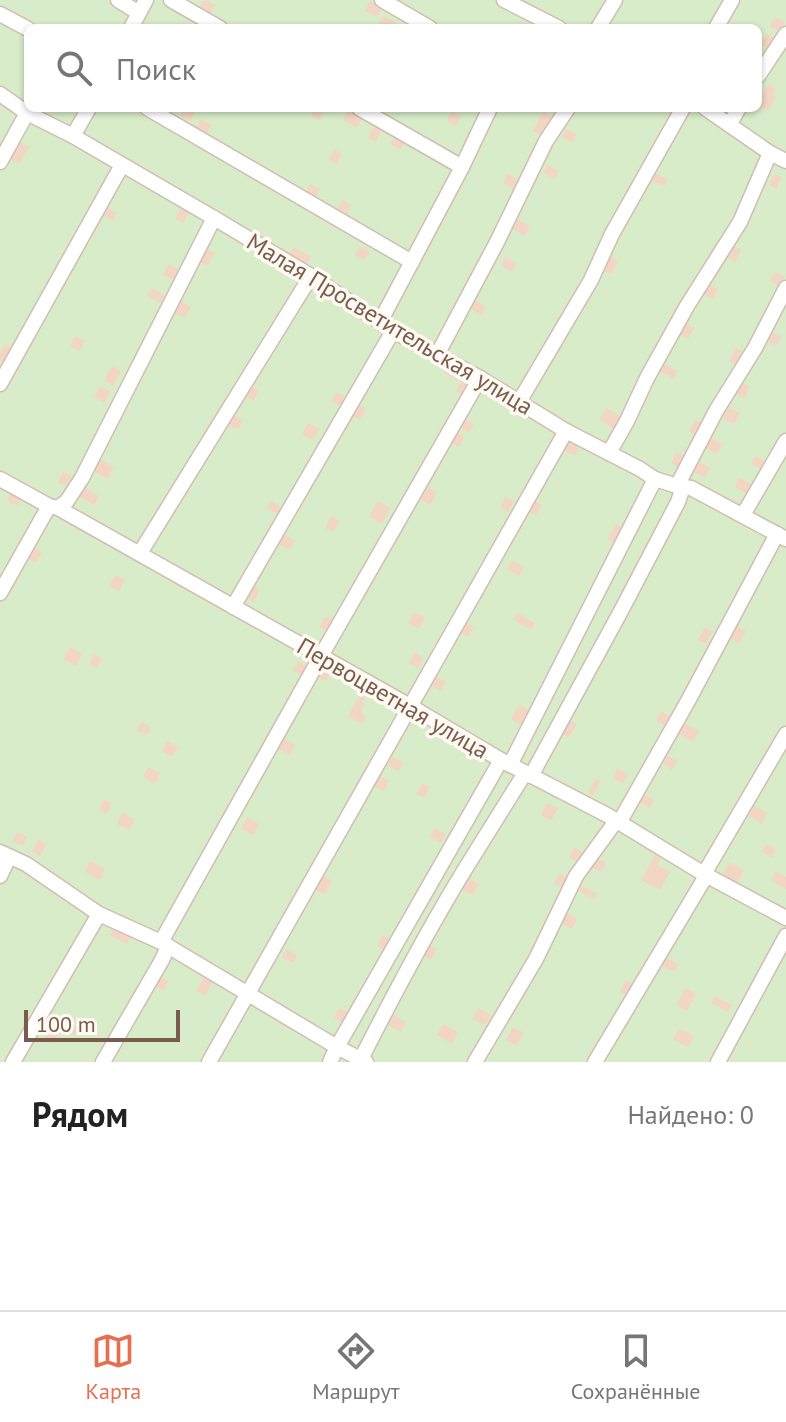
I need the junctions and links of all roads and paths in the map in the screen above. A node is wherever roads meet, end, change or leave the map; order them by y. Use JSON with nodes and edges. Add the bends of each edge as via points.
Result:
{"nodes":[{"id":1,"x":118,"y":0,"type":"edge"},
{"id":2,"x":171,"y":0,"type":"edge"},
{"id":3,"x":382,"y":0,"type":"edge"},
{"id":4,"x":505,"y":0,"type":"edge"},
{"id":5,"x":615,"y":0,"type":"edge"},
{"id":6,"x":732,"y":0,"type":"edge"},
{"id":7,"x":142,"y":6,"type":"edge"},
{"id":8,"x":0,"y":14,"type":"edge"},
{"id":9,"x":532,"y":22,"type":"edge"},
{"id":10,"x":133,"y":24,"type":"edge"},
{"id":11,"x":213,"y":24,"type":"edge"},
{"id":12,"x":423,"y":24,"type":"edge"},
{"id":13,"x":600,"y":24,"type":"edge"},
{"id":14,"x":718,"y":24,"type":"edge"},
{"id":15,"x":24,"y":27,"type":"edge"},
{"id":16,"x":786,"y":34,"type":"edge"},
{"id":17,"x":762,"y":70,"type":"edge"},
{"id":18,"x":0,"y":94,"type":"edge"},
{"id":19,"x":24,"y":111,"type":"edge"},
{"id":20,"x":87,"y":112,"type":"edge"},
{"id":21,"x":154,"y":112,"type":"edge"},
{"id":22,"x":366,"y":112,"type":"edge"},
{"id":23,"x":488,"y":112,"type":"edge"},
{"id":24,"x":565,"y":112,"type":"edge"},
{"id":25,"x":681,"y":112,"type":"edge"},
{"id":26,"x":711,"y":112,"type":"edge"},
{"id":27,"x":737,"y":112,"type":"edge"},
{"id":28,"x":27,"y":113,"type":"joint"},
{"id":29,"x":729,"y":125,"type":"junction"},
{"id":30,"x":73,"y":136,"type":"junction"},
{"id":31,"x":770,"y":153,"type":"junction"},
{"id":32,"x":786,"y":161,"type":"edge"},
{"id":33,"x":0,"y":162,"type":"edge"},
{"id":34,"x":122,"y":165,"type":"junction"},
{"id":35,"x":462,"y":167,"type":"junction"},
{"id":36,"x":214,"y":218,"type":"junction"},
{"id":37,"x":412,"y":262,"type":"junction"},
{"id":38,"x":311,"y":276,"type":"junction"},
{"id":39,"x":786,"y":288,"type":"edge"},
{"id":40,"x":380,"y":322,"type":"junction"},
{"id":41,"x":393,"y":331,"type":"junction"},
{"id":42,"x":437,"y":355,"type":"junction"},
{"id":43,"x":480,"y":378,"type":"junction"},
{"id":44,"x":0,"y":384,"type":"edge"},
{"id":45,"x":519,"y":402,"type":"junction"},
{"id":46,"x":566,"y":431,"type":"junction"},
{"id":47,"x":786,"y":441,"type":"edge"},
{"id":48,"x":609,"y":453,"type":"junction"},
{"id":49,"x":0,"y":479,"type":"edge"},
{"id":50,"x":655,"y":479,"type":"junction"},
{"id":51,"x":680,"y":486,"type":"junction"},
{"id":52,"x":54,"y":507,"type":"junction"},
{"id":53,"x":743,"y":515,"type":"junction"},
{"id":54,"x":782,"y":537,"type":"edge"},
{"id":55,"x":140,"y":553,"type":"junction"},
{"id":56,"x":0,"y":593,"type":"edge"},
{"id":57,"x":233,"y":607,"type":"junction"},
{"id":58,"x":321,"y":656,"type":"junction"},
{"id":59,"x":410,"y":706,"type":"junction"},
{"id":60,"x":786,"y":734,"type":"edge"},
{"id":61,"x":505,"y":762,"type":"junction"},
{"id":62,"x":528,"y":774,"type":"junction"},
{"id":63,"x":618,"y":822,"type":"junction"},
{"id":64,"x":5,"y":855,"type":"edge"},
{"id":65,"x":705,"y":875,"type":"junction"},
{"id":66,"x":0,"y":876,"type":"edge"},
{"id":67,"x":99,"y":914,"type":"junction"},
{"id":68,"x":786,"y":918,"type":"edge"},
{"id":69,"x":786,"y":936,"type":"edge"},
{"id":70,"x":165,"y":944,"type":"junction"},
{"id":71,"x":247,"y":993,"type":"junction"},
{"id":72,"x":337,"y":1047,"type":"junction"},
{"id":73,"x":363,"y":1061,"type":"edge"},
{"id":74,"x":13,"y":1062,"type":"edge"},
{"id":75,"x":103,"y":1062,"type":"edge"},
{"id":76,"x":209,"y":1062,"type":"edge"},
{"id":77,"x":330,"y":1062,"type":"edge"},
{"id":78,"x":475,"y":1062,"type":"edge"},
{"id":79,"x":595,"y":1062,"type":"edge"},
{"id":80,"x":718,"y":1062,"type":"edge"}],
"edges":[{"from":1,"to":7,"type":"lane"},
{"from":2,"to":11,"type":"lane"},
{"from":3,"to":12,"type":"lane"},
{"from":4,"to":9,"type":"lane"},
{"from":5,"to":13,"type":"lane"},
{"from":6,"to":14,"type":"lane"},
{"from":7,"to":10,"type":"lane"},
{"from":8,"to":15,"type":"lane"},
{"from":16,"to":17,"type":"lane"},
{"from":18,"to":19,"type":"lane","name":"Малая Просветительская улица"},
{"from":20,"to":30,"type":"lane"},
{"from":21,"to":37,"type":"lane"},
{"from":22,"to":35,"type":"lane"},
{"from":23,"to":35,"type":"lane"},
{"from":24,"to":42,"type":"lane"},
{"from":25,"to":45,"type":"lane"},
{"from":26,"to":29,"type":"lane"},
{"from":27,"to":29,"type":"lane"},
{"from":28,"to":30,"type":"lane","name":"Малая Просветительская улица"},
{"from":28,"to":33,"type":"lane"},
{"from":29,"to":31,"type":"lane"},
{"from":30,"to":34,"type":"lane","name":"Малая Просветительская улица"},
{"from":31,"to":32,"type":"lane"},
{"from":31,"to":48,"type":"lane","via":[[740,222]]},
{"from":34,"to":36,"type":"lane","name":"Малая Просветительская улица"},
{"from":34,"to":44,"type":"lane"},
{"from":35,"to":37,"type":"lane"},
{"from":36,"to":38,"type":"lane","name":"Малая Просветительская улица"},
{"from":36,"to":52,"type":"lane","via":[[82,478],[67,501]]},
{"from":37,"to":40,"type":"lane"},
{"from":38,"to":40,"type":"lane","name":"Малая Просветительская улица"},
{"from":38,"to":55,"type":"lane"},
{"from":39,"to":51,"type":"lane"},
{"from":40,"to":41,"type":"lane","name":"Малая Просветительская улица"},
{"from":41,"to":42,"type":"lane","name":"Малая Просветительская улица"},
{"from":41,"to":57,"type":"lane"},
{"from":42,"to":43,"type":"lane","name":"Малая Просветительская улица"},
{"from":43,"to":45,"type":"lane","name":"Малая Просветительская улица"},
{"from":43,"to":58,"type":"lane"},
{"from":45,"to":46,"type":"lane","name":"Малая Просветительская улица"},
{"from":46,"to":48,"type":"lane","name":"Малая Просветительская улица"},
{"from":46,"to":59,"type":"lane"},
{"from":47,"to":53,"type":"lane"},
{"from":48,"to":50,"type":"lane","name":"Малая Просветительская улица"},
{"from":49,"to":52,"type":"lane","name":"Первоцветная улица"},
{"from":50,"to":51,"type":"lane","name":"Малая Просветительская улица"},
{"from":50,"to":61,"type":"lane"},
{"from":51,"to":53,"type":"lane","name":"Малая Просветительская улица"},
{"from":51,"to":62,"type":"lane","via":[[678,502],[627,599]]},
{"from":52,"to":55,"type":"lane","name":"Первоцветная улица"},
{"from":52,"to":56,"type":"lane"},
{"from":53,"to":54,"type":"lane","name":"Малая Просветительская улица"},
{"from":54,"to":63,"type":"lane"},
{"from":55,"to":57,"type":"lane","name":"Первоцветная улица"},
{"from":57,"to":58,"type":"lane","name":"Первоцветная улица"},
{"from":58,"to":59,"type":"lane","name":"Первоцветная улица"},
{"from":58,"to":70,"type":"lane"},
{"from":59,"to":61,"type":"lane","name":"Первоцветная улица"},
{"from":59,"to":71,"type":"lane"},
{"from":60,"to":65,"type":"lane"},
{"from":61,"to":62,"type":"lane","name":"Первоцветная улица"},
{"from":61,"to":72,"type":"lane"},
{"from":62,"to":63,"type":"lane","name":"Первоцветная улица"},
{"from":62,"to":73,"type":"lane","via":[[467,865]]},
{"from":63,"to":65,"type":"lane","name":"Первоцветная улица"},
{"from":63,"to":78,"type":"lane","via":[[576,876],[536,959]]},
{"from":64,"to":66,"type":"lane"},
{"from":64,"to":67,"type":"lane"},
{"from":65,"to":68,"type":"lane","name":"Первоцветная улица"},
{"from":65,"to":79,"type":"lane"},
{"from":67,"to":70,"type":"lane"},
{"from":67,"to":74,"type":"lane"},
{"from":69,"to":80,"type":"lane"},
{"from":70,"to":71,"type":"lane"},
{"from":70,"to":75,"type":"lane","via":[[162,960]]},
{"from":71,"to":72,"type":"lane"},
{"from":71,"to":76,"type":"lane"},
{"from":72,"to":73,"type":"lane"},
{"from":72,"to":77,"type":"lane"}]}
